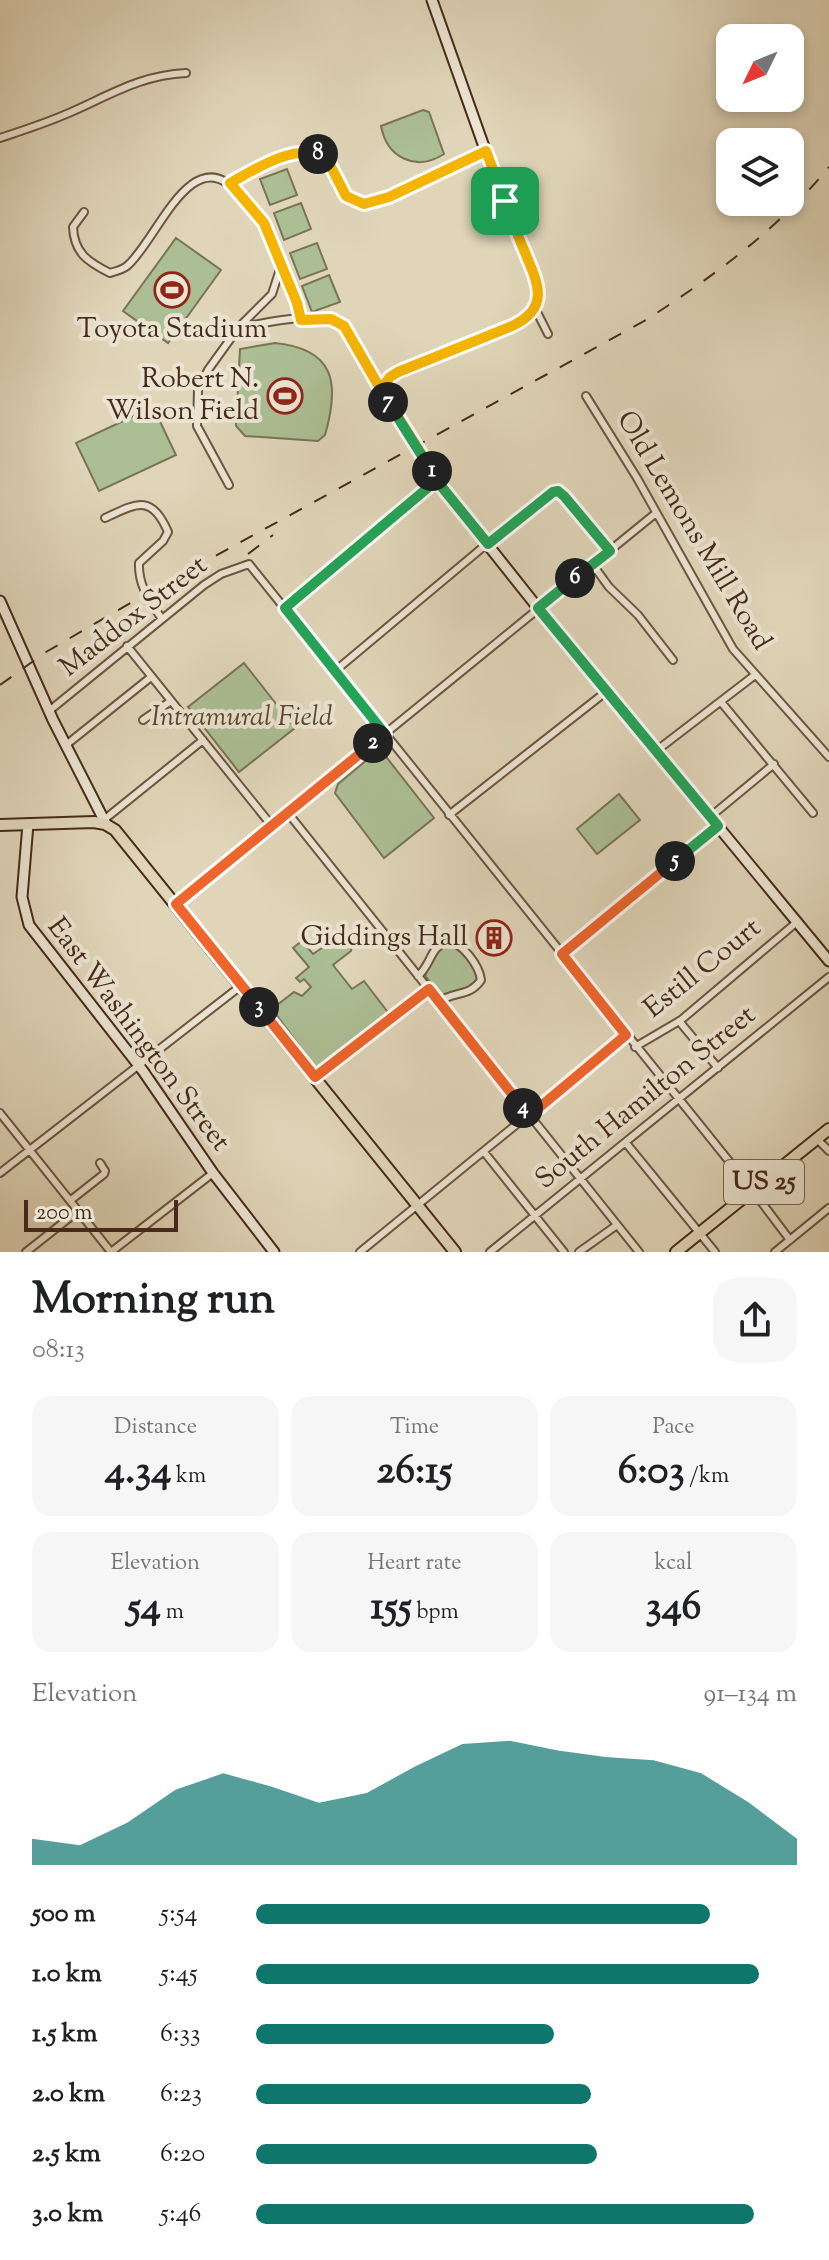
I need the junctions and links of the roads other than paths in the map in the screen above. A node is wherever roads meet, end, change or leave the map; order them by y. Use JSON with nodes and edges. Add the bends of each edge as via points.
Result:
{"nodes":[{"id":1,"x":432,"y":0,"type":"edge"},
{"id":2,"x":186,"y":73,"type":"dead end"},
{"id":3,"x":0,"y":138,"type":"edge"},
{"id":4,"x":486,"y":151,"type":"junction"},
{"id":5,"x":230,"y":183,"type":"junction"},
{"id":6,"x":84,"y":212,"type":"dead end"},
{"id":7,"x":281,"y":266,"type":"junction"},
{"id":8,"x":535,"y":308,"type":"junction"},
{"id":9,"x":301,"y":320,"type":"junction"},
{"id":10,"x":239,"y":327,"type":"junction"},
{"id":11,"x":548,"y":334,"type":"dead end"},
{"id":12,"x":385,"y":396,"type":"junction"},
{"id":13,"x":586,"y":396,"type":"dead end"},
{"id":14,"x":437,"y":480,"type":"junction"},
{"id":15,"x":229,"y":485,"type":"dead end"},
{"id":16,"x":656,"y":513,"type":"junction"},
{"id":17,"x":105,"y":518,"type":"dead end"},
{"id":18,"x":488,"y":544,"type":"junction"},
{"id":19,"x":610,"y":551,"type":"junction"},
{"id":20,"x":593,"y":565,"type":"junction"},
{"id":21,"x":0,"y":601,"type":"edge"},
{"id":22,"x":285,"y":608,"type":"junction"},
{"id":23,"x":538,"y":608,"type":"junction"},
{"id":24,"x":162,"y":619,"type":"junction"},
{"id":25,"x":127,"y":646,"type":"junction"},
{"id":26,"x":673,"y":660,"type":"dead end"},
{"id":27,"x":335,"y":671,"type":"junction"},
{"id":28,"x":755,"y":675,"type":"junction"},
{"id":29,"x":151,"y":677,"type":"junction"},
{"id":30,"x":607,"y":691,"type":"junction"},
{"id":31,"x":171,"y":701,"type":"junction"},
{"id":32,"x":721,"y":702,"type":"junction"},
{"id":33,"x":49,"y":711,"type":"junction"},
{"id":34,"x":143,"y":720,"type":"dead end"},
{"id":35,"x":385,"y":734,"type":"junction"},
{"id":36,"x":203,"y":740,"type":"junction"},
{"id":37,"x":66,"y":745,"type":"junction"},
{"id":38,"x":656,"y":751,"type":"junction"},
{"id":39,"x":829,"y":757,"type":"edge"},
{"id":40,"x":774,"y":764,"type":"junction"},
{"id":41,"x":288,"y":813,"type":"junction"},
{"id":42,"x":813,"y":813,"type":"dead end"},
{"id":43,"x":449,"y":815,"type":"junction"},
{"id":44,"x":710,"y":817,"type":"junction"},
{"id":45,"x":105,"y":822,"type":"junction"},
{"id":46,"x":28,"y":824,"type":"junction"},
{"id":47,"x":0,"y":825,"type":"edge"},
{"id":48,"x":272,"y":826,"type":"junction"},
{"id":49,"x":718,"y":826,"type":"junction"},
{"id":50,"x":176,"y":904,"type":"junction"},
{"id":51,"x":797,"y":922,"type":"junction"},
{"id":52,"x":562,"y":954,"type":"junction"},
{"id":53,"x":829,"y":961,"type":"edge"},
{"id":54,"x":418,"y":976,"type":"junction"},
{"id":55,"x":829,"y":977,"type":"edge"},
{"id":56,"x":242,"y":985,"type":"junction"},
{"id":57,"x":429,"y":989,"type":"junction"},
{"id":58,"x":439,"y":1002,"type":"junction"},
{"id":59,"x":679,"y":1021,"type":"junction"},
{"id":60,"x":626,"y":1035,"type":"junction"},
{"id":61,"x":635,"y":1047,"type":"junction"},
{"id":62,"x":139,"y":1066,"type":"junction"},
{"id":63,"x":718,"y":1068,"type":"junction"},
{"id":64,"x":315,"y":1077,"type":"junction"},
{"id":65,"x":679,"y":1100,"type":"junction"},
{"id":66,"x":0,"y":1113,"type":"edge"},
{"id":67,"x":529,"y":1116,"type":"junction"},
{"id":68,"x":829,"y":1129,"type":"edge"},
{"id":69,"x":817,"y":1139,"type":"junction"},
{"id":70,"x":626,"y":1143,"type":"junction"},
{"id":71,"x":31,"y":1150,"type":"junction"},
{"id":72,"x":829,"y":1151,"type":"edge"},
{"id":73,"x":484,"y":1152,"type":"junction"},
{"id":74,"x":100,"y":1163,"type":"dead end"},
{"id":75,"x":0,"y":1173,"type":"edge"},
{"id":76,"x":213,"y":1173,"type":"junction"},
{"id":77,"x":580,"y":1179,"type":"junction"},
{"id":78,"x":753,"y":1191,"type":"junction"},
{"id":79,"x":71,"y":1200,"type":"junction"},
{"id":80,"x":418,"y":1206,"type":"junction"},
{"id":81,"x":829,"y":1208,"type":"edge"},
{"id":82,"x":78,"y":1211,"type":"junction"},
{"id":83,"x":534,"y":1217,"type":"junction"},
{"id":84,"x":617,"y":1225,"type":"junction"},
{"id":85,"x":700,"y":1234,"type":"junction"},
{"id":86,"x":790,"y":1240,"type":"junction"},
{"id":87,"x":26,"y":1252,"type":"edge"},
{"id":88,"x":111,"y":1252,"type":"edge"},
{"id":89,"x":274,"y":1252,"type":"edge"},
{"id":90,"x":360,"y":1252,"type":"edge"},
{"id":91,"x":455,"y":1252,"type":"edge"},
{"id":92,"x":490,"y":1252,"type":"edge"},
{"id":93,"x":564,"y":1252,"type":"edge"},
{"id":94,"x":579,"y":1252,"type":"edge"},
{"id":95,"x":639,"y":1252,"type":"edge"},
{"id":96,"x":676,"y":1252,"type":"edge"},
{"id":97,"x":715,"y":1252,"type":"edge"},
{"id":98,"x":775,"y":1252,"type":"edge"}],
"edges":[{"from":1,"to":4,"type":"street"},
{"from":2,"to":3,"type":"street","via":[[143,79]]},
{"from":4,"to":5,"type":"street","via":[[375,203],[346,196],[328,161],[304,151]]},
{"from":4,"to":8,"type":"street","via":[[538,283]]},
{"from":5,"to":6,"type":"street","via":[[203,177],[189,186],[138,255],[124,269],[110,273],[75,247],[73,227]]},
{"from":5,"to":7,"type":"street","via":[[264,223]]},
{"from":7,"to":9,"type":"street"},
{"from":7,"to":10,"type":"street","via":[[272,294]]},
{"from":8,"to":11,"type":"street"},
{"from":8,"to":12,"type":"street","via":[[522,322],[398,372],[386,382]]},
{"from":9,"to":10,"type":"street"},
{"from":9,"to":12,"type":"street","via":[[331,319],[344,326]]},
{"from":10,"to":15,"type":"street","via":[[198,390],[197,426]]},
{"from":12,"to":14,"type":"street","bridge":true},
{"from":13,"to":16,"type":"street","name":"Old Lemons Mill Road"},
{"from":14,"to":18,"type":"street"},
{"from":14,"to":22,"type":"street"},
{"from":16,"to":19,"type":"street"},
{"from":16,"to":28,"type":"street","name":"Old Lemons Mill Road","via":[[721,632]]},
{"from":17,"to":24,"type":"street","via":[[139,505],[159,512],[168,532],[139,563],[138,574]]},
{"from":18,"to":19,"type":"street","via":[[558,491]]},
{"from":18,"to":23,"type":"street"},
{"from":18,"to":27,"type":"street"},
{"from":19,"to":20,"type":"street"},
{"from":20,"to":23,"type":"street"},
{"from":20,"to":26,"type":"street"},
{"from":21,"to":33,"type":"street"},
{"from":22,"to":24,"type":"street","name":"Maddox Street","via":[[249,564],[221,574]]},
{"from":22,"to":27,"type":"street"},
{"from":23,"to":30,"type":"street"},
{"from":23,"to":35,"type":"street"},
{"from":24,"to":25,"type":"street","name":"Maddox Street"},
{"from":25,"to":29,"type":"street"},
{"from":25,"to":33,"type":"street","name":"Maddox Street"},
{"from":27,"to":35,"type":"street"},
{"from":28,"to":32,"type":"street"},
{"from":28,"to":39,"type":"street","name":"Old Lemons Mill Road"},
{"from":29,"to":31,"type":"street"},
{"from":29,"to":37,"type":"street"},
{"from":30,"to":38,"type":"street"},
{"from":30,"to":43,"type":"street"},
{"from":31,"to":34,"type":"street"},
{"from":31,"to":36,"type":"street"},
{"from":32,"to":38,"type":"street"},
{"from":32,"to":40,"type":"street"},
{"from":33,"to":37,"type":"street"},
{"from":35,"to":41,"type":"street"},
{"from":35,"to":43,"type":"street"},
{"from":36,"to":45,"type":"street"},
{"from":36,"to":48,"type":"street"},
{"from":37,"to":45,"type":"street"},
{"from":38,"to":44,"type":"street"},
{"from":40,"to":42,"type":"street"},
{"from":40,"to":44,"type":"street"},
{"from":41,"to":48,"type":"street"},
{"from":41,"to":54,"type":"street"},
{"from":43,"to":52,"type":"street"},
{"from":44,"to":49,"type":"street"},
{"from":45,"to":46,"type":"main road"},
{"from":45,"to":50,"type":"main road"},
{"from":46,"to":47,"type":"main road"},
{"from":46,"to":62,"type":"street","name":"East Washington Street","via":[[22,897],[29,925]]},
{"from":48,"to":50,"type":"street"},
{"from":49,"to":51,"type":"street"},
{"from":49,"to":52,"type":"street"},
{"from":50,"to":56,"type":"main road"},
{"from":51,"to":53,"type":"street"},
{"from":51,"to":59,"type":"street","name":"Estill Court"},
{"from":52,"to":60,"type":"street"},
{"from":54,"to":57,"type":"street"},
{"from":54,"to":58,"type":"street","via":[[436,947],[447,941],[459,945],[477,967],[477,986]]},
{"from":55,"to":63,"type":"street","name":"South Hamilton Street"},
{"from":56,"to":62,"type":"street"},
{"from":56,"to":64,"type":"main road"},
{"from":57,"to":58,"type":"street"},
{"from":57,"to":64,"type":"street"},
{"from":58,"to":67,"type":"street"},
{"from":59,"to":61,"type":"street","name":"Estill Court"},
{"from":59,"to":63,"type":"street"},
{"from":60,"to":61,"type":"street"},
{"from":60,"to":67,"type":"street"},
{"from":61,"to":65,"type":"street"},
{"from":62,"to":71,"type":"street"},
{"from":62,"to":76,"type":"street","name":"East Washington Street"},
{"from":63,"to":65,"type":"street","name":"South Hamilton Street"},
{"from":64,"to":80,"type":"main road"},
{"from":65,"to":70,"type":"street","name":"South Hamilton Street"},
{"from":65,"to":78,"type":"street"},
{"from":66,"to":71,"type":"street"},
{"from":67,"to":73,"type":"street"},
{"from":67,"to":77,"type":"street"},
{"from":68,"to":69,"type":"main road","number":"US 25"},
{"from":69,"to":72,"type":"street"},
{"from":69,"to":78,"type":"main road","number":"US 25"},
{"from":70,"to":77,"type":"street","name":"South Hamilton Street"},
{"from":70,"to":85,"type":"street"},
{"from":71,"to":75,"type":"street"},
{"from":71,"to":79,"type":"street"},
{"from":73,"to":80,"type":"street"},
{"from":73,"to":83,"type":"street"},
{"from":74,"to":79,"type":"street","via":[[104,1174]]},
{"from":76,"to":88,"type":"street"},
{"from":76,"to":89,"type":"street","name":"East Washington Street"},
{"from":77,"to":83,"type":"street","name":"South Hamilton Street"},
{"from":77,"to":84,"type":"street"},
{"from":78,"to":85,"type":"main road","number":"US 25"},
{"from":78,"to":86,"type":"street"},
{"from":79,"to":82,"type":"street"},
{"from":80,"to":90,"type":"street"},
{"from":80,"to":91,"type":"main road"},
{"from":81,"to":86,"type":"street"},
{"from":82,"to":87,"type":"street"},
{"from":82,"to":88,"type":"street"},
{"from":83,"to":92,"type":"street","name":"South Hamilton Street"},
{"from":83,"to":93,"type":"street"},
{"from":84,"to":94,"type":"street"},
{"from":84,"to":95,"type":"street"},
{"from":85,"to":96,"type":"main road","number":"US 25"},
{"from":85,"to":97,"type":"street"},
{"from":86,"to":98,"type":"street"}]}
